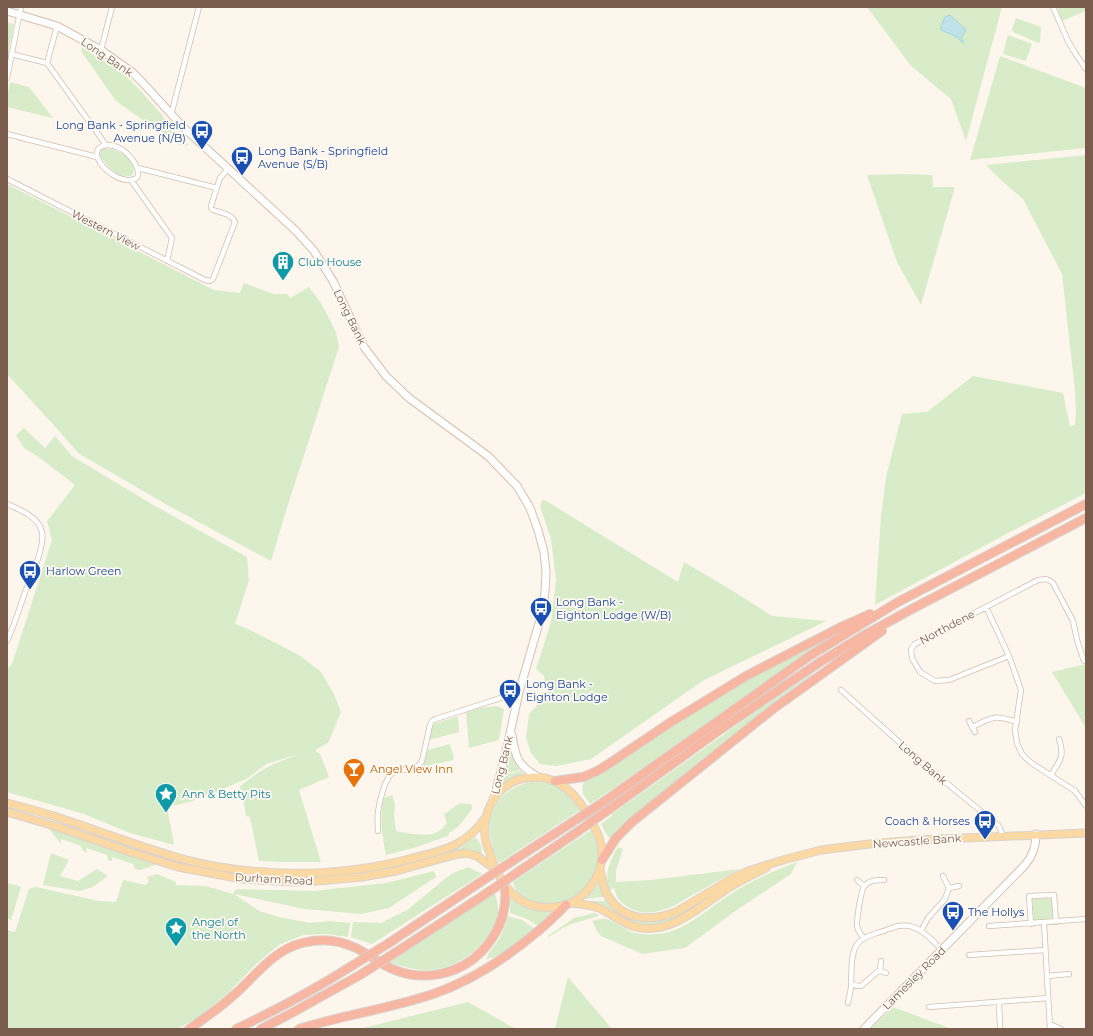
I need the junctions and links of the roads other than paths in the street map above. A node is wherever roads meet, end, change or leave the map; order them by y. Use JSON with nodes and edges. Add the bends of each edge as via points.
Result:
{"nodes":[{"id":1,"x":21,"y":7,"type":"edge"},
{"id":2,"x":112,"y":7,"type":"edge"},
{"id":3,"x":199,"y":7,"type":"edge"},
{"id":4,"x":1053,"y":7,"type":"edge"},
{"id":5,"x":7,"y":11,"type":"edge"},
{"id":6,"x":19,"y":15,"type":"junction"},
{"id":7,"x":56,"y":26,"type":"junction"},
{"id":8,"x":101,"y":50,"type":"junction"},
{"id":9,"x":11,"y":54,"type":"junction"},
{"id":10,"x":47,"y":63,"type":"junction"},
{"id":11,"x":1086,"y":69,"type":"edge"},
{"id":12,"x":7,"y":78,"type":"edge"},
{"id":13,"x":171,"y":115,"type":"junction"},
{"id":14,"x":7,"y":134,"type":"edge"},
{"id":15,"x":106,"y":145,"type":"junction"},
{"id":16,"x":97,"y":157,"type":"junction"},
{"id":17,"x":138,"y":168,"type":"junction"},
{"id":18,"x":228,"y":169,"type":"junction"},
{"id":19,"x":7,"y":179,"type":"edge"},
{"id":20,"x":131,"y":180,"type":"junction"},
{"id":21,"x":217,"y":188,"type":"junction"},
{"id":22,"x":167,"y":261,"type":"junction"},
{"id":23,"x":7,"y":504,"type":"edge"},
{"id":24,"x":1086,"y":504,"type":"edge"},
{"id":25,"x":1086,"y":518,"type":"edge"},
{"id":26,"x":898,"y":602,"type":"junction"},
{"id":27,"x":986,"y":607,"type":"junction"},
{"id":28,"x":910,"y":610,"type":"junction"},
{"id":29,"x":8,"y":635,"type":"edge"},
{"id":30,"x":7,"y":641,"type":"edge"},
{"id":31,"x":1009,"y":656,"type":"junction"},
{"id":32,"x":1084,"y":661,"type":"dead end"},
{"id":33,"x":841,"y":690,"type":"dead end"},
{"id":34,"x":519,"y":692,"type":"junction"},
{"id":35,"x":969,"y":721,"type":"dead end"},
{"id":36,"x":1017,"y":722,"type":"junction"},
{"id":37,"x":972,"y":727,"type":"junction"},
{"id":38,"x":511,"y":729,"type":"junction"},
{"id":39,"x":975,"y":732,"type":"dead end"},
{"id":40,"x":1059,"y":739,"type":"dead end"},
{"id":41,"x":1051,"y":776,"type":"junction"},
{"id":42,"x":538,"y":777,"type":"junction"},
{"id":43,"x":555,"y":781,"type":"junction"},
{"id":44,"x":492,"y":801,"type":"junction"},
{"id":45,"x":7,"y":802,"type":"edge"},
{"id":46,"x":1086,"y":806,"type":"edge"},
{"id":47,"x":7,"y":812,"type":"edge"},
{"id":48,"x":486,"y":817,"type":"junction"},
{"id":49,"x":378,"y":831,"type":"dead end"},
{"id":50,"x":1086,"y":833,"type":"edge"},
{"id":51,"x":1036,"y":834,"type":"junction"},
{"id":52,"x":1002,"y":836,"type":"junction"},
{"id":53,"x":602,"y":860,"type":"junction"},
{"id":54,"x":783,"y":860,"type":"junction"},
{"id":55,"x":495,"y":869,"type":"junction"},
{"id":56,"x":600,"y":870,"type":"junction"},
{"id":57,"x":943,"y":876,"type":"dead end"},
{"id":58,"x":857,"y":880,"type":"dead end"},
{"id":59,"x":884,"y":880,"type":"dead end"},
{"id":60,"x":864,"y":886,"type":"junction"},
{"id":61,"x":959,"y":886,"type":"dead end"},
{"id":62,"x":506,"y":888,"type":"junction"},
{"id":63,"x":949,"y":888,"type":"junction"},
{"id":64,"x":569,"y":904,"type":"junction"},
{"id":65,"x":1086,"y":919,"type":"edge"},
{"id":66,"x":1056,"y":922,"type":"junction"},
{"id":67,"x":1044,"y":923,"type":"junction"},
{"id":68,"x":1031,"y":924,"type":"junction"},
{"id":69,"x":989,"y":926,"type":"dead end"},
{"id":70,"x":921,"y":931,"type":"junction"},
{"id":71,"x":864,"y":938,"type":"junction"},
{"id":72,"x":942,"y":950,"type":"junction"},
{"id":73,"x":1045,"y":950,"type":"junction"},
{"id":74,"x":969,"y":955,"type":"dead end"},
{"id":75,"x":881,"y":961,"type":"dead end"},
{"id":76,"x":880,"y":971,"type":"junction"},
{"id":77,"x":886,"y":973,"type":"dead end"},
{"id":78,"x":1070,"y":974,"type":"dead end"},
{"id":79,"x":1047,"y":976,"type":"junction"},
{"id":80,"x":851,"y":985,"type":"junction"},
{"id":81,"x":1048,"y":998,"type":"junction"},
{"id":82,"x":999,"y":1002,"type":"junction"},
{"id":83,"x":848,"y":1003,"type":"dead end"},
{"id":84,"x":929,"y":1007,"type":"dead end"},
{"id":85,"x":1000,"y":1027,"type":"dead end"},
{"id":86,"x":1050,"y":1027,"type":"edge"},
{"id":87,"x":189,"y":1029,"type":"edge"},
{"id":88,"x":236,"y":1029,"type":"edge"},
{"id":89,"x":261,"y":1029,"type":"edge"},
{"id":90,"x":299,"y":1029,"type":"edge"},
{"id":91,"x":864,"y":1029,"type":"edge"},
{"id":92,"x":1061,"y":1029,"type":"edge"}],
"edges":[{"from":1,"to":6,"type":"street"},
{"from":2,"to":8,"type":"street"},
{"from":3,"to":13,"type":"street"},
{"from":4,"to":11,"type":"street","via":[[1068,41]]},
{"from":5,"to":6,"type":"main road","name":"Long Bank"},
{"from":6,"to":7,"type":"main road","name":"Long Bank"},
{"from":6,"to":9,"type":"street"},
{"from":7,"to":8,"type":"main road","name":"Long Bank"},
{"from":7,"to":10,"type":"street"},
{"from":8,"to":13,"type":"main road","name":"Long Bank","via":[[143,82]]},
{"from":9,"to":10,"type":"street"},
{"from":9,"to":12,"type":"street"},
{"from":10,"to":15,"type":"street"},
{"from":13,"to":18,"type":"main road","name":"Long Bank"},
{"from":14,"to":16,"type":"street"},
{"from":15,"to":16,"type":"street","via":[[97,150]]},
{"from":15,"to":17,"type":"street","via":[[124,151]]},
{"from":16,"to":20,"type":"street","via":[[112,174]]},
{"from":17,"to":20,"type":"street","via":[[138,175]]},
{"from":17,"to":21,"type":"street"},
{"from":18,"to":21,"type":"street","via":[[220,178]]},
{"from":18,"to":34,"type":"main road","name":"Long Bank","via":[[314,251],[333,281],[358,335],[386,376],[409,398],[488,456],[517,486],[530,508],[544,552],[546,592]]},
{"from":19,"to":22,"type":"street","name":"Western View"},
{"from":20,"to":22,"type":"street","via":[[172,238]]},
{"from":21,"to":22,"type":"street","name":"Western View","via":[[211,208],[232,217],[235,222],[213,278],[210,281],[205,280]]},
{"from":23,"to":29,"type":"street","via":[[32,517],[42,532],[40,551]]},
{"from":24,"to":26,"type":"highway"},
{"from":25,"to":28,"type":"highway"},
{"from":26,"to":43,"type":"highway","via":[[841,627],[746,676],[597,771],[583,777]]},
{"from":26,"to":88,"type":"highway","bridge":true,"via":[[811,655],[602,802],[389,942],[296,999]]},
{"from":27,"to":31,"type":"street","name":"Northdene"},
{"from":27,"to":31,"type":"street","name":"Northdene","via":[[915,644],[911,649],[912,658],[920,672],[935,681],[950,680]]},
{"from":27,"to":32,"type":"street","name":"Northdene","via":[[1038,580],[1049,579],[1073,621]]},
{"from":28,"to":53,"type":"highway","via":[[773,709],[626,827]]},
{"from":28,"to":89,"type":"highway","bridge":true,"via":[[813,667],[577,832],[401,949],[360,975]]},
{"from":29,"to":30,"type":"street"},
{"from":31,"to":36,"type":"street","name":"Northdene","via":[[1021,690]]},
{"from":33,"to":52,"type":"street","name":"Long Bank","via":[[928,768],[998,825]]},
{"from":34,"to":38,"type":"main road","name":"Long Bank"},
{"from":34,"to":49,"type":"street","via":[[432,721],[420,764],[392,773],[388,778],[378,812]]},
{"from":35,"to":37,"type":"street"},
{"from":36,"to":37,"type":"street","via":[[996,717]]},
{"from":36,"to":41,"type":"street","name":"Northdene","via":[[1016,743],[1022,754]]},
{"from":37,"to":39,"type":"street"},
{"from":38,"to":42,"type":"main road","name":"Long Bank","via":[[519,763]]},
{"from":38,"to":44,"type":"main road","name":"Long Bank"},
{"from":40,"to":41,"type":"street","via":[[1062,756]]},
{"from":41,"to":46,"type":"street","name":"Northdene","via":[[1075,791]]},
{"from":42,"to":43,"type":"main road"},
{"from":42,"to":44,"type":"main road","via":[[522,779],[507,785]]},
{"from":43,"to":53,"type":"main road","via":[[574,795],[589,816],[599,836]]},
{"from":44,"to":48,"type":"main road"},
{"from":45,"to":48,"type":"main road","name":"Durham Road","via":[[184,859],[240,870],[293,873],[364,868],[399,862],[452,847],[477,829]]},
{"from":47,"to":55,"type":"main road","name":"Durham Road","via":[[178,867],[242,879],[295,882],[362,877],[465,853],[477,856]]},
{"from":48,"to":55,"type":"main road","via":[[486,843]]},
{"from":50,"to":51,"type":"main road","name":"Newcastle Bank"},
{"from":51,"to":52,"type":"main road","name":"Newcastle Bank"},
{"from":51,"to":72,"type":"main road","name":"Lamesley Road","via":[[1036,846],[1025,866]]},
{"from":52,"to":54,"type":"main road","name":"Newcastle Bank","via":[[869,844],[825,850]]},
{"from":53,"to":56,"type":"main road"},
{"from":54,"to":56,"type":"main road","name":"Newcastle Bank","via":[[740,874],[676,912],[651,919],[637,917],[616,906],[606,892]]},
{"from":54,"to":64,"type":"main road","name":"Newcastle Bank","via":[[737,883],[666,926],[635,927],[595,907]]},
{"from":55,"to":62,"type":"main road"},
{"from":56,"to":64,"type":"main road","via":[[591,887]]},
{"from":57,"to":63,"type":"street"},
{"from":58,"to":60,"type":"street"},
{"from":59,"to":60,"type":"street","via":[[873,881]]},
{"from":60,"to":71,"type":"street","via":[[857,924]]},
{"from":61,"to":63,"type":"street"},
{"from":62,"to":64,"type":"main road","via":[[522,901],[535,906],[548,908]]},
{"from":62,"to":87,"type":"highway","via":[[505,907],[497,932],[479,955],[458,968],[434,975],[414,975],[386,966],[343,943],[320,940],[301,943],[276,955],[225,1003]]},
{"from":63,"to":70,"type":"street","via":[[945,899],[928,918]]},
{"from":64,"to":90,"type":"highway","via":[[507,955],[452,986],[415,1000]]},
{"from":65,"to":66,"type":"street"},
{"from":66,"to":67,"type":"street"},
{"from":66,"to":68,"type":"street","via":[[1054,895],[1029,896]]},
{"from":67,"to":68,"type":"street"},
{"from":67,"to":73,"type":"street"},
{"from":68,"to":69,"type":"street"},
{"from":70,"to":71,"type":"street","via":[[911,926],[899,926]]},
{"from":70,"to":72,"type":"street"},
{"from":71,"to":80,"type":"street","via":[[854,949]]},
{"from":72,"to":91,"type":"main road","name":"Lamesley Road"},
{"from":73,"to":74,"type":"street"},
{"from":73,"to":79,"type":"street"},
{"from":75,"to":76,"type":"street"},
{"from":76,"to":77,"type":"street"},
{"from":76,"to":80,"type":"street","via":[[861,986]]},
{"from":78,"to":79,"type":"street"},
{"from":79,"to":81,"type":"street"},
{"from":80,"to":83,"type":"street"},
{"from":81,"to":82,"type":"street"},
{"from":81,"to":86,"type":"street"},
{"from":82,"to":84,"type":"street"},
{"from":82,"to":85,"type":"street"},
{"from":86,"to":92,"type":"street"}]}
